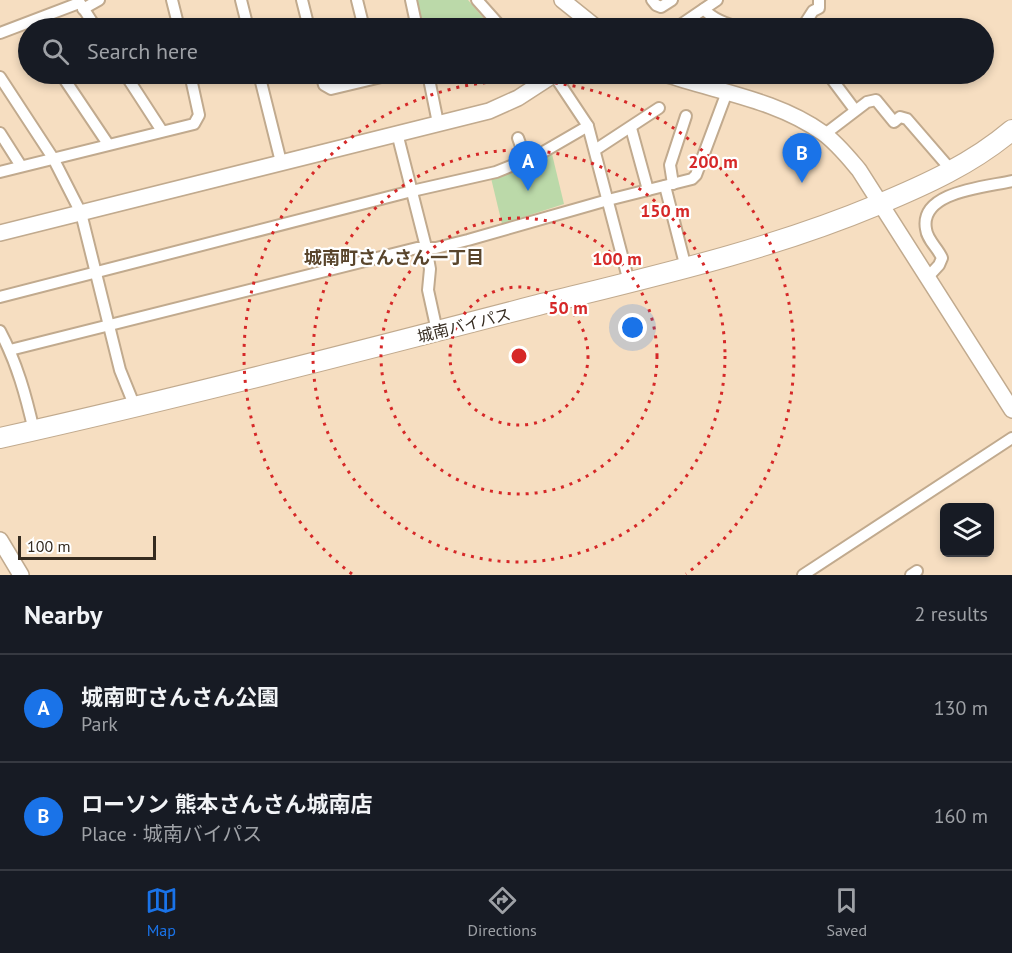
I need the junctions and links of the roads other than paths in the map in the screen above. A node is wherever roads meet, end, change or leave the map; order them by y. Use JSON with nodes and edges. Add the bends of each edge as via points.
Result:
{"nodes":[{"id":1,"x":99,"y":0,"type":"edge"},
{"id":2,"x":172,"y":0,"type":"edge"},
{"id":3,"x":241,"y":0,"type":"edge"},
{"id":4,"x":302,"y":0,"type":"edge"},
{"id":5,"x":357,"y":0,"type":"edge"},
{"id":6,"x":411,"y":0,"type":"edge"},
{"id":7,"x":477,"y":0,"type":"edge"},
{"id":8,"x":562,"y":0,"type":"edge"},
{"id":9,"x":652,"y":0,"type":"edge"},
{"id":10,"x":672,"y":0,"type":"edge"},
{"id":11,"x":717,"y":0,"type":"edge"},
{"id":12,"x":819,"y":0,"type":"edge"},
{"id":13,"x":80,"y":4,"type":"edge"},
{"id":14,"x":704,"y":9,"type":"junction"},
{"id":15,"x":47,"y":18,"type":"edge"},
{"id":16,"x":89,"y":18,"type":"edge"},
{"id":17,"x":176,"y":18,"type":"edge"},
{"id":18,"x":246,"y":18,"type":"edge"},
{"id":19,"x":306,"y":18,"type":"edge"},
{"id":20,"x":362,"y":18,"type":"edge"},
{"id":21,"x":415,"y":18,"type":"edge"},
{"id":22,"x":493,"y":18,"type":"edge"},
{"id":23,"x":584,"y":18,"type":"edge"},
{"id":24,"x":690,"y":18,"type":"edge"},
{"id":25,"x":715,"y":18,"type":"edge"},
{"id":26,"x":808,"y":18,"type":"edge"},
{"id":27,"x":18,"y":28,"type":"edge"},
{"id":28,"x":0,"y":33,"type":"edge"},
{"id":29,"x":0,"y":76,"type":"edge"},
{"id":30,"x":69,"y":84,"type":"edge"},
{"id":31,"x":131,"y":84,"type":"edge"},
{"id":32,"x":192,"y":84,"type":"edge"},
{"id":33,"x":262,"y":84,"type":"edge"},
{"id":34,"x":324,"y":84,"type":"edge"},
{"id":35,"x":348,"y":84,"type":"edge"},
{"id":36,"x":430,"y":84,"type":"edge"},
{"id":37,"x":539,"y":84,"type":"edge"},
{"id":38,"x":561,"y":84,"type":"edge"},
{"id":39,"x":699,"y":84,"type":"edge"},
{"id":40,"x":836,"y":84,"type":"edge"},
{"id":41,"x":727,"y":92,"type":"junction"},
{"id":42,"x":659,"y":108,"type":"dead end"},
{"id":43,"x":855,"y":110,"type":"junction"},
{"id":44,"x":686,"y":116,"type":"dead end"},
{"id":45,"x":438,"y":123,"type":"junction"},
{"id":46,"x":588,"y":126,"type":"junction"},
{"id":47,"x":631,"y":128,"type":"junction"},
{"id":48,"x":1012,"y":130,"type":"edge"},
{"id":49,"x":162,"y":131,"type":"junction"},
{"id":50,"x":0,"y":133,"type":"edge"},
{"id":51,"x":397,"y":133,"type":"junction"},
{"id":52,"x":825,"y":134,"type":"junction"},
{"id":53,"x":519,"y":138,"type":"dead end"},
{"id":54,"x":108,"y":144,"type":"junction"},
{"id":55,"x":595,"y":150,"type":"junction"},
{"id":56,"x":52,"y":158,"type":"junction"},
{"id":57,"x":526,"y":160,"type":"junction"},
{"id":58,"x":281,"y":162,"type":"junction"},
{"id":59,"x":21,"y":166,"type":"junction"},
{"id":60,"x":952,"y":171,"type":"junction"},
{"id":61,"x":0,"y":172,"type":"edge"},
{"id":62,"x":1012,"y":181,"type":"edge"},
{"id":63,"x":669,"y":185,"type":"junction"},
{"id":64,"x":648,"y":190,"type":"junction"},
{"id":65,"x":412,"y":191,"type":"junction"},
{"id":66,"x":608,"y":200,"type":"junction"},
{"id":67,"x":881,"y":204,"type":"junction"},
{"id":68,"x":81,"y":213,"type":"junction"},
{"id":69,"x":0,"y":233,"type":"edge"},
{"id":70,"x":426,"y":247,"type":"junction"},
{"id":71,"x":686,"y":268,"type":"junction"},
{"id":72,"x":96,"y":272,"type":"junction"},
{"id":73,"x":927,"y":278,"type":"junction"},
{"id":74,"x":629,"y":282,"type":"junction"},
{"id":75,"x":0,"y":297,"type":"edge"},
{"id":76,"x":109,"y":324,"type":"junction"},
{"id":77,"x":0,"y":331,"type":"edge"},
{"id":78,"x":437,"y":332,"type":"junction"},
{"id":79,"x":10,"y":350,"type":"junction"},
{"id":80,"x":135,"y":407,"type":"junction"},
{"id":81,"x":1012,"y":410,"type":"edge"},
{"id":82,"x":34,"y":431,"type":"junction"},
{"id":83,"x":0,"y":438,"type":"edge"},
{"id":84,"x":1012,"y":438,"type":"edge"},
{"id":85,"x":0,"y":540,"type":"edge"},
{"id":86,"x":21,"y":575,"type":"edge"},
{"id":87,"x":803,"y":575,"type":"edge"}],
"edges":[{"from":1,"to":13,"type":"street"},
{"from":2,"to":17,"type":"street"},
{"from":3,"to":18,"type":"street"},
{"from":4,"to":19,"type":"street"},
{"from":5,"to":20,"type":"street"},
{"from":6,"to":21,"type":"street"},
{"from":7,"to":22,"type":"street"},
{"from":8,"to":23,"type":"street"},
{"from":9,"to":10,"type":"street","via":[[662,7]]},
{"from":11,"to":14,"type":"street"},
{"from":12,"to":26,"type":"street","via":[[819,8]]},
{"from":13,"to":15,"type":"street"},
{"from":13,"to":16,"type":"street"},
{"from":14,"to":24,"type":"street"},
{"from":14,"to":25,"type":"street"},
{"from":27,"to":28,"type":"street"},
{"from":29,"to":56,"type":"street"},
{"from":30,"to":54,"type":"street"},
{"from":31,"to":49,"type":"street"},
{"from":32,"to":49,"type":"street","via":[[199,115],[194,124]]},
{"from":33,"to":58,"type":"street"},
{"from":34,"to":35,"type":"street","via":[[331,89]]},
{"from":36,"to":45,"type":"street"},
{"from":37,"to":45,"type":"street","via":[[489,111]]},
{"from":38,"to":46,"type":"street"},
{"from":39,"to":41,"type":"street"},
{"from":40,"to":43,"type":"street"},
{"from":41,"to":52,"type":"street","via":[[776,108]]},
{"from":41,"to":63,"type":"street","via":[[696,175]]},
{"from":42,"to":47,"type":"street"},
{"from":43,"to":52,"type":"street"},
{"from":43,"to":60,"type":"street","via":[[876,100],[894,122],[900,117],[906,119]]},
{"from":44,"to":63,"type":"street","via":[[669,165]]},
{"from":45,"to":51,"type":"street"},
{"from":46,"to":55,"type":"street"},
{"from":46,"to":57,"type":"street"},
{"from":47,"to":55,"type":"street"},
{"from":47,"to":64,"type":"street"},
{"from":48,"to":60,"type":"highway","name":"城南バイパス"},
{"from":49,"to":54,"type":"street"},
{"from":50,"to":59,"type":"street"},
{"from":51,"to":58,"type":"street"},
{"from":51,"to":65,"type":"street"},
{"from":52,"to":67,"type":"street","via":[[859,170]]},
{"from":53,"to":57,"type":"street"},
{"from":54,"to":56,"type":"street"},
{"from":55,"to":66,"type":"street"},
{"from":56,"to":59,"type":"street"},
{"from":56,"to":68,"type":"street"},
{"from":57,"to":65,"type":"street","via":[[496,172]]},
{"from":58,"to":68,"type":"street"},
{"from":59,"to":61,"type":"street"},
{"from":60,"to":67,"type":"highway","name":"城南バイパス"},
{"from":62,"to":73,"type":"street","via":[[946,197],[932,206],[925,222],[926,231],[942,258]]},
{"from":63,"to":64,"type":"street"},
{"from":63,"to":71,"type":"street"},
{"from":64,"to":66,"type":"street"},
{"from":65,"to":70,"type":"street"},
{"from":65,"to":72,"type":"street"},
{"from":66,"to":70,"type":"street","via":[[468,240]]},
{"from":66,"to":74,"type":"street"},
{"from":67,"to":71,"type":"highway","name":"城南バイパス","via":[[802,235]]},
{"from":67,"to":73,"type":"street"},
{"from":68,"to":69,"type":"street"},
{"from":68,"to":72,"type":"street"},
{"from":70,"to":76,"type":"street"},
{"from":70,"to":78,"type":"street","via":[[428,290]]},
{"from":71,"to":74,"type":"highway","name":"城南バイパス"},
{"from":72,"to":75,"type":"street"},
{"from":72,"to":76,"type":"street"},
{"from":73,"to":81,"type":"street"},
{"from":74,"to":78,"type":"highway","name":"城南バイパス"},
{"from":76,"to":79,"type":"street"},
{"from":76,"to":80,"type":"street","via":[[120,370]]},
{"from":77,"to":79,"type":"street"},
{"from":78,"to":80,"type":"highway","name":"城南バイパス"},
{"from":79,"to":82,"type":"street"},
{"from":80,"to":82,"type":"highway","name":"城南バイパス"},
{"from":82,"to":83,"type":"highway","name":"城南バイパス"},
{"from":84,"to":87,"type":"street"},
{"from":85,"to":86,"type":"street"}]}
